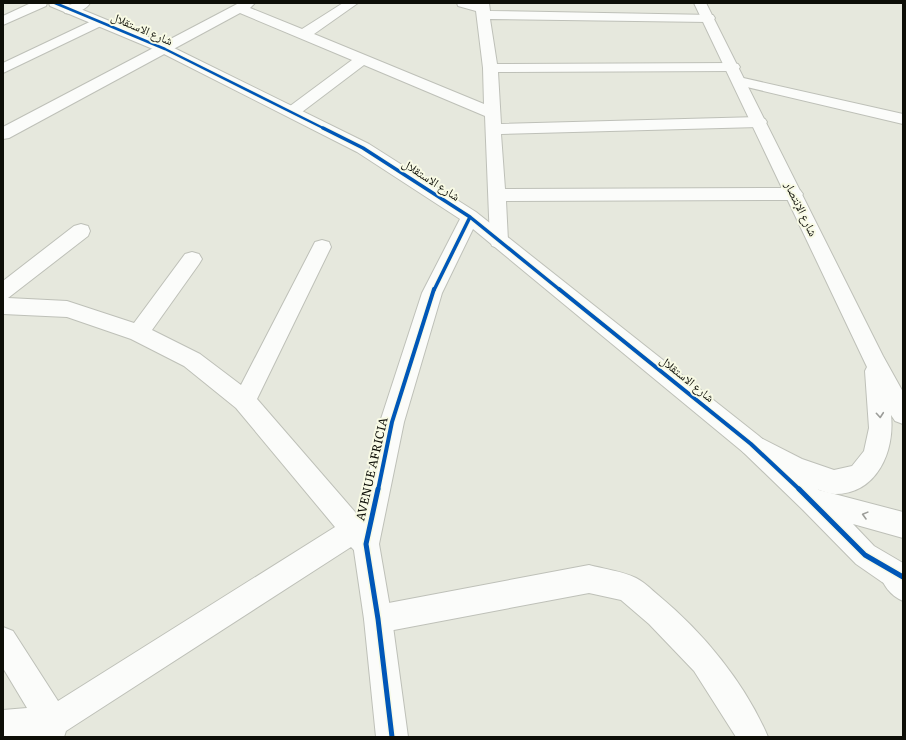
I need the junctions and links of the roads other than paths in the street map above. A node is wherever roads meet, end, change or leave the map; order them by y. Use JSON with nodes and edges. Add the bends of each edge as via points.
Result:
{"nodes":[{"id":1,"x":41,"y":3,"type":"edge"},
{"id":2,"x":352,"y":3,"type":"edge"},
{"id":3,"x":463,"y":3,"type":"edge"},
{"id":4,"x":70,"y":5,"type":"edge"},
{"id":5,"x":244,"y":6,"type":"edge"},
{"id":6,"x":483,"y":9,"type":"edge"},
{"id":7,"x":704,"y":10,"type":"edge"},
{"id":8,"x":3,"y":21,"type":"edge"},
{"id":9,"x":98,"y":22,"type":"junction"},
{"id":10,"x":303,"y":35,"type":"junction"},
{"id":11,"x":165,"y":49,"type":"junction"},
{"id":12,"x":363,"y":59,"type":"junction"},
{"id":13,"x":490,"y":68,"type":"junction"},
{"id":14,"x":3,"y":69,"type":"edge"},
{"id":15,"x":736,"y":74,"type":"junction"},
{"id":16,"x":292,"y":112,"type":"junction"},
{"id":17,"x":492,"y":113,"type":"junction"},
{"id":18,"x":903,"y":119,"type":"edge"},
{"id":19,"x":759,"y":122,"type":"junction"},
{"id":20,"x":493,"y":129,"type":"junction"},
{"id":21,"x":3,"y":134,"type":"edge"},
{"id":22,"x":794,"y":194,"type":"junction"},
{"id":23,"x":497,"y":195,"type":"junction"},
{"id":24,"x":470,"y":217,"type":"junction"},
{"id":25,"x":81,"y":231,"type":"dead end"},
{"id":26,"x":499,"y":241,"type":"junction"},
{"id":27,"x":322,"y":247,"type":"dead end"},
{"id":28,"x":192,"y":259,"type":"dead end"},
{"id":29,"x":3,"y":292,"type":"edge"},
{"id":30,"x":3,"y":306,"type":"edge"},
{"id":31,"x":138,"y":333,"type":"junction"},
{"id":32,"x":875,"y":362,"type":"junction"},
{"id":33,"x":244,"y":401,"type":"junction"},
{"id":34,"x":903,"y":414,"type":"edge"},
{"id":35,"x":751,"y":444,"type":"junction"},
{"id":36,"x":812,"y":501,"type":"junction"},
{"id":37,"x":903,"y":525,"type":"edge"},
{"id":38,"x":360,"y":537,"type":"junction"},
{"id":39,"x":899,"y":579,"type":"edge"},
{"id":40,"x":378,"y":619,"type":"junction"},
{"id":41,"x":3,"y":641,"type":"edge"},
{"id":42,"x":3,"y":724,"type":"edge"},
{"id":43,"x":51,"y":729,"type":"edge"},
{"id":44,"x":392,"y":737,"type":"edge"},
{"id":45,"x":752,"y":737,"type":"edge"}],
"edges":[{"from":1,"to":8,"type":"street"},
{"from":2,"to":10,"type":"street"},
{"from":3,"to":6,"type":"street"},
{"from":4,"to":9,"type":"street","name":"شارع الاستقلال"},
{"from":5,"to":10,"type":"street"},
{"from":5,"to":11,"type":"street"},
{"from":6,"to":7,"type":"street"},
{"from":6,"to":13,"type":"street"},
{"from":7,"to":15,"type":"street","name":"شارع الإنتصار"},
{"from":9,"to":11,"type":"street","name":"شارع الاستقلال"},
{"from":9,"to":14,"type":"street"},
{"from":10,"to":12,"type":"street"},
{"from":11,"to":16,"type":"street","name":"شارع الاستقلال"},
{"from":11,"to":21,"type":"street"},
{"from":12,"to":16,"type":"street"},
{"from":12,"to":17,"type":"street"},
{"from":13,"to":15,"type":"street"},
{"from":13,"to":17,"type":"street"},
{"from":15,"to":18,"type":"street"},
{"from":15,"to":19,"type":"street","name":"شارع الإنتصار"},
{"from":16,"to":24,"type":"street","name":"شارع الاستقلال","via":[[363,148]]},
{"from":17,"to":20,"type":"street"},
{"from":19,"to":20,"type":"street"},
{"from":19,"to":22,"type":"street","name":"شارع الإنتصار"},
{"from":20,"to":23,"type":"street"},
{"from":22,"to":23,"type":"street"},
{"from":22,"to":32,"type":"street","name":"شارع الإنتصار"},
{"from":23,"to":26,"type":"street"},
{"from":24,"to":26,"type":"street","name":"شارع الاستقلال"},
{"from":24,"to":38,"type":"street","name":"AVENUE AFRICIA","via":[[432,293]]},
{"from":25,"to":29,"type":"street"},
{"from":26,"to":35,"type":"street","name":"شارع الاستقلال"},
{"from":27,"to":33,"type":"street"},
{"from":28,"to":31,"type":"street"},
{"from":30,"to":31,"type":"street","via":[[67,308]]},
{"from":31,"to":33,"type":"street","via":[[192,360]]},
{"from":32,"to":34,"type":"street","name":"شارع الإنتصار"},
{"from":32,"to":35,"type":"street","one_way":true,"via":[[881,428],[875,456],[861,474],[852,479],[834,482],[795,468]]},
{"from":33,"to":38,"type":"street"},
{"from":35,"to":36,"type":"street"},
{"from":37,"to":36,"type":"street","one_way":true},
{"from":36,"to":39,"type":"street","via":[[865,555]]},
{"from":38,"to":40,"type":"street","name":"AVENUE AFRICIA"},
{"from":38,"to":43,"type":"street"},
{"from":40,"to":44,"type":"street","name":"AVENUE AFRICIA"},
{"from":40,"to":45,"type":"street","via":[[589,579],[628,588],[659,614],[704,661],[745,721]]},
{"from":41,"to":43,"type":"street"},
{"from":42,"to":43,"type":"street"}]}
